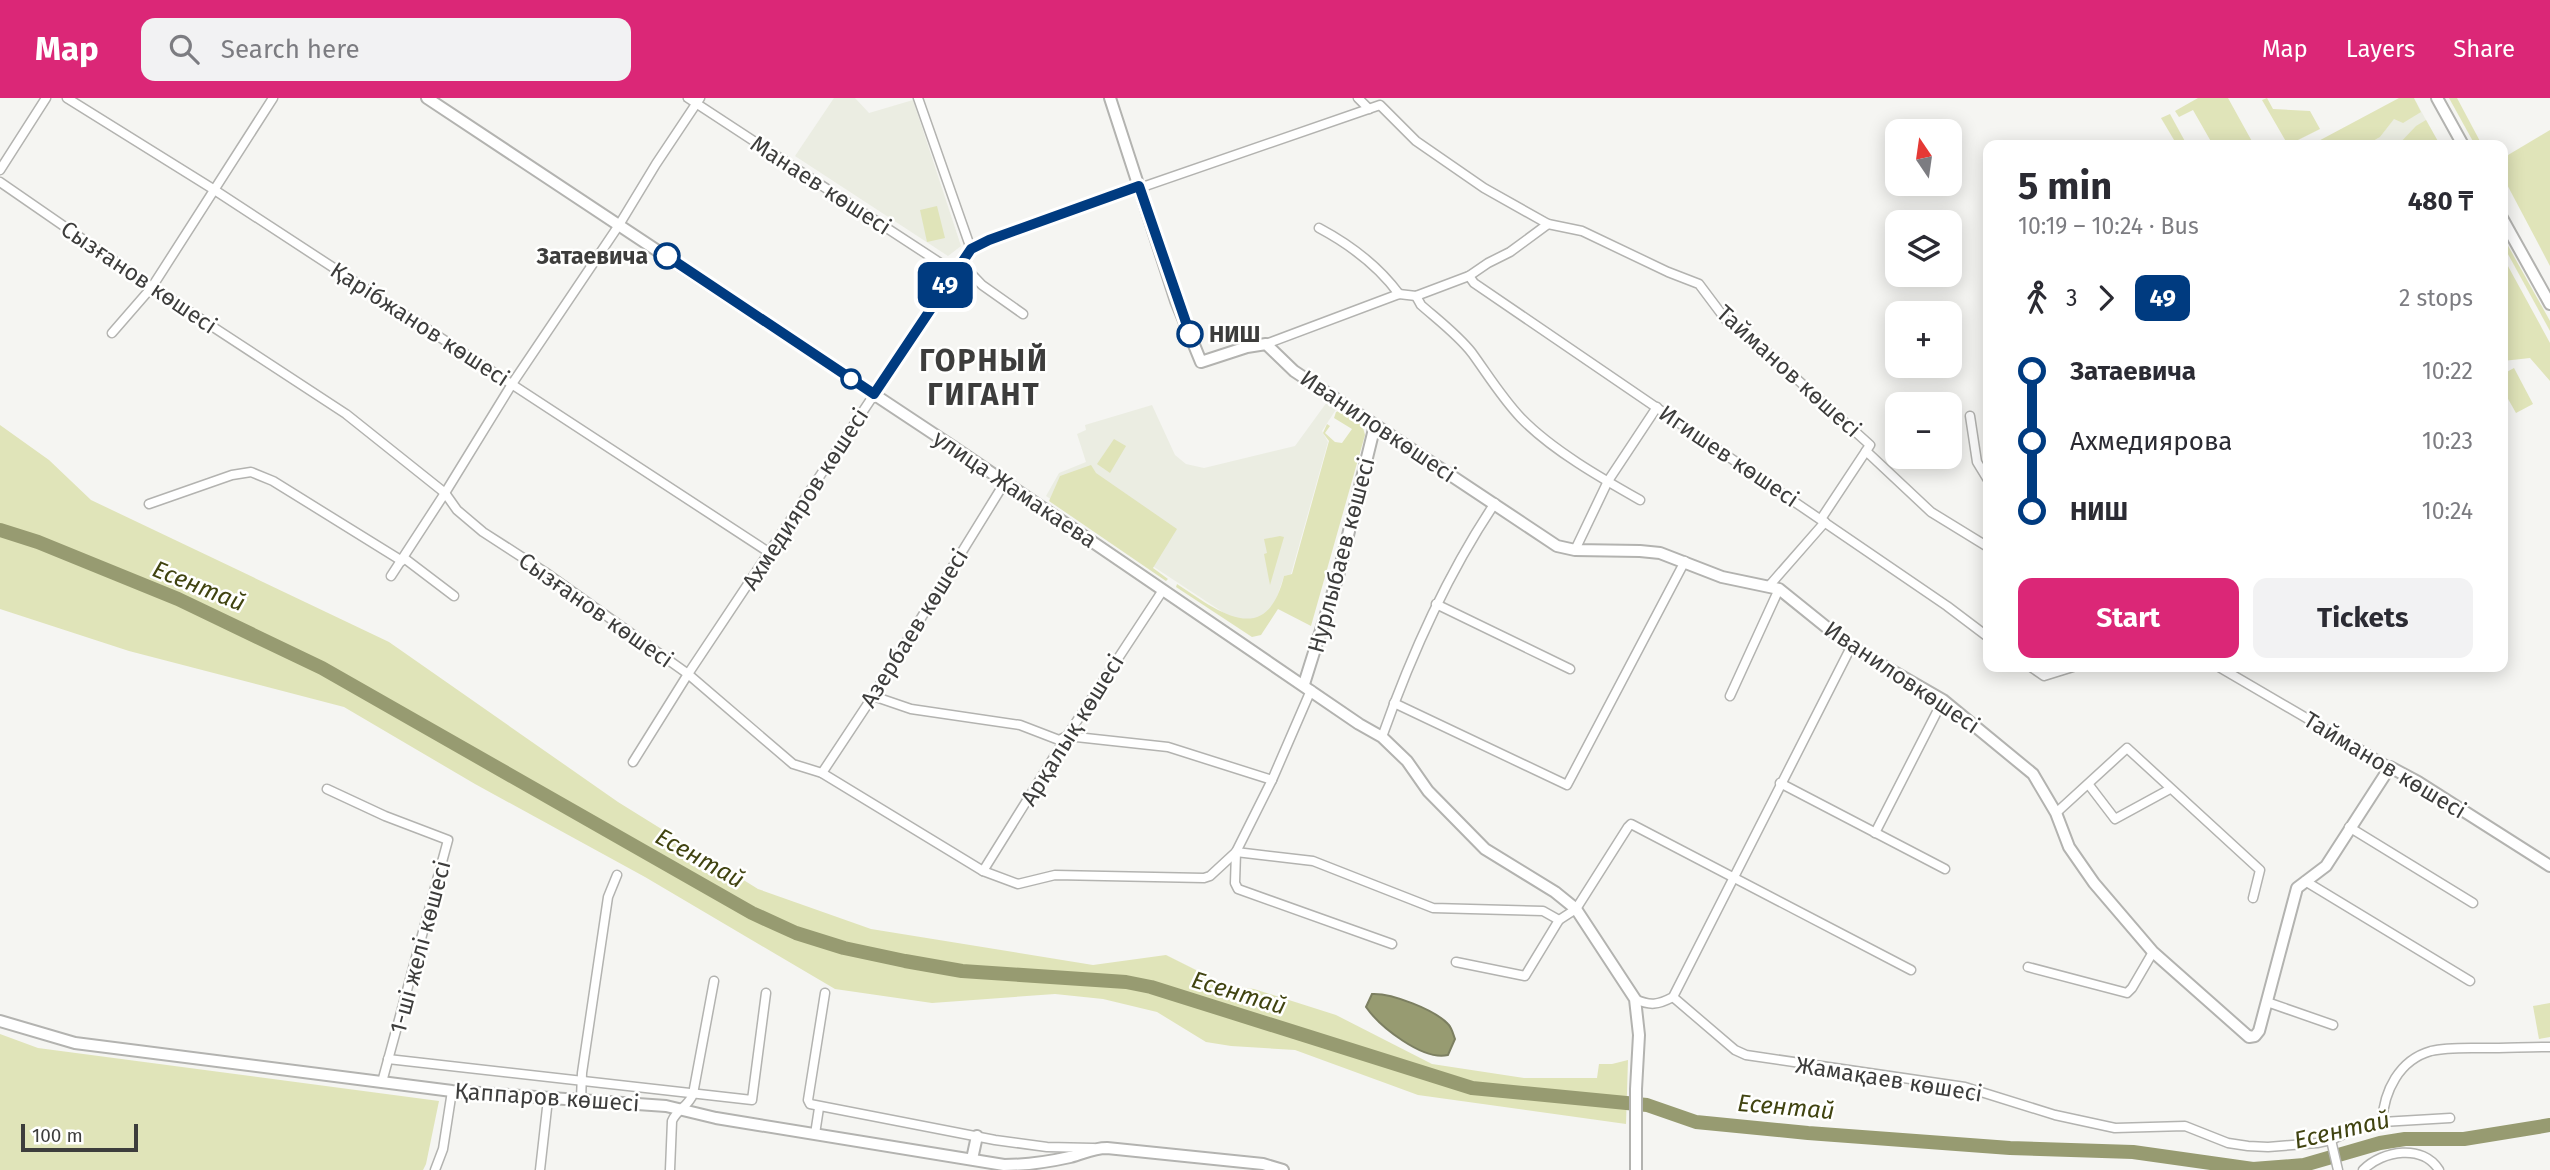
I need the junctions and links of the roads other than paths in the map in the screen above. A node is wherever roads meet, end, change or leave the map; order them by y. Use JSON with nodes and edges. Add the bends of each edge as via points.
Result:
{"nodes":[{"id":1,"x":46,"y":98,"type":"edge"},
{"id":2,"x":67,"y":98,"type":"edge"},
{"id":3,"x":273,"y":98,"type":"edge"},
{"id":4,"x":427,"y":98,"type":"edge"},
{"id":5,"x":918,"y":98,"type":"edge"},
{"id":6,"x":1110,"y":98,"type":"edge"},
{"id":7,"x":1358,"y":98,"type":"edge"},
{"id":8,"x":2437,"y":98,"type":"edge"},
{"id":9,"x":695,"y":100,"type":"edge"},
{"id":10,"x":1380,"y":105,"type":"joint"},
{"id":11,"x":1369,"y":108,"type":"junction"},
{"id":12,"x":2460,"y":140,"type":"edge"},
{"id":13,"x":0,"y":170,"type":"edge"},
{"id":14,"x":0,"y":182,"type":"edge"},
{"id":15,"x":1139,"y":186,"type":"junction"},
{"id":16,"x":214,"y":189,"type":"junction"},
{"id":17,"x":1548,"y":224,"type":"junction"},
{"id":18,"x":619,"y":225,"type":"junction"},
{"id":19,"x":1319,"y":228,"type":"dead end"},
{"id":20,"x":2508,"y":229,"type":"edge"},
{"id":21,"x":971,"y":249,"type":"junction"},
{"id":22,"x":960,"y":262,"type":"junction"},
{"id":23,"x":954,"y":272,"type":"junction"},
{"id":24,"x":1469,"y":276,"type":"junction"},
{"id":25,"x":152,"y":287,"type":"junction"},
{"id":26,"x":1399,"y":295,"type":"junction"},
{"id":27,"x":1416,"y":296,"type":"junction"},
{"id":28,"x":2550,"y":304,"type":"edge"},
{"id":29,"x":1023,"y":314,"type":"dead end"},
{"id":30,"x":112,"y":333,"type":"dead end"},
{"id":31,"x":1266,"y":344,"type":"junction"},
{"id":32,"x":512,"y":384,"type":"junction"},
{"id":33,"x":874,"y":394,"type":"junction"},
{"id":34,"x":1657,"y":407,"type":"junction"},
{"id":35,"x":1970,"y":416,"type":"dead end"},
{"id":36,"x":1375,"y":425,"type":"junction"},
{"id":37,"x":1866,"y":451,"type":"junction"},
{"id":38,"x":1983,"y":472,"type":"edge"},
{"id":39,"x":1608,"y":481,"type":"junction"},
{"id":40,"x":1004,"y":482,"type":"junction"},
{"id":41,"x":445,"y":493,"type":"junction"},
{"id":42,"x":1640,"y":500,"type":"dead end"},
{"id":43,"x":1494,"y":503,"type":"junction"},
{"id":44,"x":149,"y":504,"type":"dead end"},
{"id":45,"x":1823,"y":521,"type":"junction"},
{"id":46,"x":1983,"y":544,"type":"edge"},
{"id":47,"x":1575,"y":550,"type":"junction"},
{"id":48,"x":770,"y":553,"type":"junction"},
{"id":49,"x":403,"y":559,"type":"junction"},
{"id":50,"x":1685,"y":561,"type":"junction"},
{"id":51,"x":391,"y":576,"type":"dead end"},
{"id":52,"x":1774,"y":588,"type":"junction"},
{"id":53,"x":1163,"y":590,"type":"junction"},
{"id":54,"x":454,"y":596,"type":"dead end"},
{"id":55,"x":1436,"y":604,"type":"junction"},
{"id":56,"x":1983,"y":633,"type":"edge"},
{"id":57,"x":1851,"y":647,"type":"junction"},
{"id":58,"x":1570,"y":670,"type":"dead end"},
{"id":59,"x":2038,"y":672,"type":"edge"},
{"id":60,"x":2057,"y":672,"type":"edge"},
{"id":61,"x":2228,"y":672,"type":"edge"},
{"id":62,"x":688,"y":674,"type":"junction"},
{"id":63,"x":1308,"y":687,"type":"junction"},
{"id":64,"x":873,"y":696,"type":"junction"},
{"id":65,"x":1730,"y":696,"type":"dead end"},
{"id":66,"x":1943,"y":700,"type":"junction"},
{"id":67,"x":1394,"y":703,"type":"junction"},
{"id":68,"x":1067,"y":736,"type":"junction"},
{"id":69,"x":1382,"y":737,"type":"junction"},
{"id":70,"x":633,"y":762,"type":"dead end"},
{"id":71,"x":2390,"y":767,"type":"junction"},
{"id":72,"x":821,"y":773,"type":"junction"},
{"id":73,"x":1272,"y":780,"type":"junction"},
{"id":74,"x":1780,"y":783,"type":"junction"},
{"id":75,"x":2089,"y":785,"type":"junction"},
{"id":76,"x":327,"y":789,"type":"dead end"},
{"id":77,"x":2170,"y":789,"type":"junction"},
{"id":78,"x":2056,"y":813,"type":"junction"},
{"id":79,"x":2349,"y":827,"type":"junction"},
{"id":80,"x":1875,"y":833,"type":"junction"},
{"id":81,"x":1236,"y":852,"type":"junction"},
{"id":82,"x":2550,"y":866,"type":"edge"},
{"id":83,"x":1945,"y":869,"type":"dead end"},
{"id":84,"x":983,"y":871,"type":"junction"},
{"id":85,"x":617,"y":875,"type":"dead end"},
{"id":86,"x":1734,"y":879,"type":"junction"},
{"id":87,"x":2305,"y":881,"type":"junction"},
{"id":88,"x":2253,"y":898,"type":"dead end"},
{"id":89,"x":2473,"y":903,"type":"dead end"},
{"id":90,"x":1576,"y":909,"type":"junction"},
{"id":91,"x":1560,"y":919,"type":"junction"},
{"id":92,"x":1391,"y":944,"type":"dead end"},
{"id":93,"x":2152,"y":951,"type":"junction"},
{"id":94,"x":1456,"y":962,"type":"dead end"},
{"id":95,"x":2028,"y":967,"type":"dead end"},
{"id":96,"x":1911,"y":970,"type":"dead end"},
{"id":97,"x":714,"y":981,"type":"dead end"},
{"id":98,"x":2470,"y":981,"type":"dead end"},
{"id":99,"x":766,"y":993,"type":"dead end"},
{"id":100,"x":825,"y":993,"type":"dead end"},
{"id":101,"x":1673,"y":998,"type":"junction"},
{"id":102,"x":1635,"y":999,"type":"junction"},
{"id":103,"x":2267,"y":1002,"type":"junction"},
{"id":104,"x":0,"y":1021,"type":"edge"},
{"id":105,"x":2333,"y":1025,"type":"dead end"},
{"id":106,"x":2550,"y":1047,"type":"edge"},
{"id":107,"x":388,"y":1059,"type":"junction"},
{"id":108,"x":382,"y":1082,"type":"junction"},
{"id":109,"x":583,"y":1082,"type":"junction"},
{"id":110,"x":452,"y":1091,"type":"junction"},
{"id":111,"x":693,"y":1094,"type":"junction"},
{"id":112,"x":548,"y":1098,"type":"junction"},
{"id":113,"x":581,"y":1100,"type":"junction"},
{"id":114,"x":819,"y":1108,"type":"junction"},
{"id":115,"x":679,"y":1109,"type":"junction"},
{"id":116,"x":2450,"y":1118,"type":"dead end"},
{"id":117,"x":2382,"y":1122,"type":"junction"},
{"id":118,"x":815,"y":1134,"type":"junction"},
{"id":119,"x":976,"y":1136,"type":"junction"},
{"id":120,"x":2331,"y":1140,"type":"junction"},
{"id":121,"x":1093,"y":1148,"type":"junction"},
{"id":122,"x":972,"y":1159,"type":"junction"},
{"id":123,"x":435,"y":1170,"type":"edge"},
{"id":124,"x":540,"y":1170,"type":"edge"},
{"id":125,"x":670,"y":1170,"type":"edge"},
{"id":126,"x":1283,"y":1170,"type":"edge"},
{"id":127,"x":1636,"y":1170,"type":"edge"},
{"id":128,"x":2338,"y":1170,"type":"edge"},
{"id":129,"x":2363,"y":1170,"type":"edge"},
{"id":130,"x":2439,"y":1170,"type":"edge"}],
"edges":[{"from":1,"to":13,"type":"street"},
{"from":2,"to":16,"type":"street","name":"Қарібжанов көшесі"},
{"from":3,"to":16,"type":"street"},
{"from":4,"to":18,"type":"street","name":"улица Жамакаева"},
{"from":5,"to":21,"type":"street"},
{"from":6,"to":15,"type":"street"},
{"from":7,"to":11,"type":"street"},
{"from":8,"to":12,"type":"street"},
{"from":9,"to":18,"type":"street"},
{"from":9,"to":23,"type":"street","name":"Манаев көшесі"},
{"from":10,"to":11,"type":"street","name":"Ахмедияров көшесі"},
{"from":10,"to":17,"type":"street","name":"Тайманов көшесі","via":[[1416,141],[1484,188]]},
{"from":11,"to":15,"type":"street","name":"Ахмедияров көшесі"},
{"from":14,"to":25,"type":"street","name":"Сызғанов көшесі"},
{"from":15,"to":21,"type":"street","name":"Ахмедияров көшесі"},
{"from":15,"to":31,"type":"street","via":[[1201,362]]},
{"from":16,"to":25,"type":"street"},
{"from":16,"to":32,"type":"street","name":"Қарібжанов көшесі"},
{"from":17,"to":24,"type":"street"},
{"from":17,"to":37,"type":"street","name":"Тайманов көшесі","via":[[1582,231],[1699,284],[1726,320],[1870,444]]},
{"from":18,"to":32,"type":"street"},
{"from":18,"to":33,"type":"street","name":"улица Жамакаева"},
{"from":19,"to":26,"type":"street","via":[[1352,248]]},
{"from":20,"to":28,"type":"street"},
{"from":21,"to":22,"type":"street","name":"Ахмедияров көшесі"},
{"from":22,"to":23,"type":"street","name":"Ахмедияров көшесі"},
{"from":22,"to":29,"type":"street","via":[[982,285]]},
{"from":23,"to":33,"type":"street","name":"Ахмедияров көшесі"},
{"from":24,"to":27,"type":"street"},
{"from":24,"to":34,"type":"street","name":"Игишев көшесі"},
{"from":25,"to":30,"type":"street"},
{"from":25,"to":41,"type":"street","name":"Сызғанов көшесі","via":[[346,414]]},
{"from":26,"to":27,"type":"street"},
{"from":26,"to":31,"type":"street"},
{"from":27,"to":39,"type":"street","via":[[1471,352],[1522,419]]},
{"from":31,"to":36,"type":"street","name":"Иваниловкөшесі","via":[[1294,371]]},
{"from":32,"to":41,"type":"street"},
{"from":32,"to":48,"type":"street","name":"Қарібжанов көшесі"},
{"from":33,"to":40,"type":"street","name":"улица Жамакаева"},
{"from":33,"to":48,"type":"street","name":"Ахмедияров көшесі"},
{"from":34,"to":39,"type":"street"},
{"from":34,"to":45,"type":"street","name":"Игишев көшесі"},
{"from":35,"to":38,"type":"street","via":[[1977,463]]},
{"from":36,"to":43,"type":"street","name":"Иваниловкөшесі"},
{"from":36,"to":63,"type":"street","name":"Нурлыбаев көшесі"},
{"from":37,"to":45,"type":"street","name":"Тайманов көшесі"},
{"from":37,"to":46,"type":"street","name":"Тайманов көшесі","via":[[1931,512]]},
{"from":39,"to":42,"type":"street"},
{"from":39,"to":47,"type":"street"},
{"from":40,"to":53,"type":"street","name":"улица Жамакаева"},
{"from":40,"to":64,"type":"street","name":"Азербаев көшесі"},
{"from":41,"to":49,"type":"street"},
{"from":41,"to":62,"type":"street","name":"Сызғанов көшесі","via":[[483,532]]},
{"from":43,"to":47,"type":"street","name":"Иваниловкөшесі","via":[[1557,546]]},
{"from":43,"to":55,"type":"street"},
{"from":44,"to":49,"type":"street","via":[[251,472]]},
{"from":45,"to":52,"type":"street","name":"Тайманов көшесі"},
{"from":45,"to":56,"type":"street","name":"Игишев көшесі"},
{"from":47,"to":50,"type":"street","name":"Иваниловкөшесі","via":[[1640,551]]},
{"from":48,"to":62,"type":"street","name":"Ахмедияров көшесі"},
{"from":49,"to":51,"type":"street"},
{"from":49,"to":54,"type":"street"},
{"from":50,"to":52,"type":"street","name":"Иваниловкөшесі","via":[[1722,577]]},
{"from":50,"to":67,"type":"street","via":[[1567,785]]},
{"from":52,"to":57,"type":"street","name":"Иваниловкөшесі"},
{"from":52,"to":65,"type":"street","name":"Тайманов көшесі"},
{"from":53,"to":63,"type":"street","name":"улица Жамакаева"},
{"from":53,"to":68,"type":"street","name":"Арқалық көшесі"},
{"from":55,"to":58,"type":"street"},
{"from":55,"to":67,"type":"street"},
{"from":57,"to":66,"type":"street","name":"Иваниловкөшесі"},
{"from":57,"to":74,"type":"street"},
{"from":59,"to":60,"type":"street","via":[[2044,676]]},
{"from":61,"to":71,"type":"street","name":"Тайманов көшесі"},
{"from":62,"to":70,"type":"street","name":"Ахмедияров көшесі"},
{"from":62,"to":72,"type":"street","name":"Сызғанов көшесі","via":[[793,764]]},
{"from":63,"to":69,"type":"street","name":"улица Жамакаева"},
{"from":63,"to":73,"type":"street","name":"Нурлыбаев көшесі"},
{"from":64,"to":68,"type":"street","via":[[911,709],[1020,724],[1059,740]]},
{"from":64,"to":72,"type":"street","name":"Азербаев көшесі"},
{"from":66,"to":78,"type":"street","name":"Иваниловкөшесі","via":[[2033,774]]},
{"from":66,"to":80,"type":"street"},
{"from":67,"to":69,"type":"street"},
{"from":68,"to":73,"type":"street","via":[[1168,747]]},
{"from":68,"to":84,"type":"street","name":"Арқалық көшесі"},
{"from":69,"to":90,"type":"street","name":"улица Жамакаева","via":[[1485,849]]},
{"from":71,"to":79,"type":"street","name":"Иваниловкөшесі"},
{"from":71,"to":82,"type":"street","name":"Тайманов көшесі"},
{"from":72,"to":84,"type":"street","name":"Сызғанов көшесі"},
{"from":73,"to":81,"type":"street","name":"Нурлыбаев көшесі"},
{"from":74,"to":80,"type":"street"},
{"from":74,"to":86,"type":"street"},
{"from":75,"to":77,"type":"street","via":[[2115,819]]},
{"from":75,"to":77,"type":"street","via":[[2127,748]]},
{"from":75,"to":78,"type":"street"},
{"from":76,"to":107,"type":"street","name":"1-ші желі көшесі","via":[[448,840]]},
{"from":77,"to":88,"type":"street","via":[[2260,870]]},
{"from":78,"to":93,"type":"street","name":"Иваниловкөшесі","via":[[2069,847],[2094,883]]},
{"from":79,"to":87,"type":"street","name":"Иваниловкөшесі","via":[[2326,866]]},
{"from":79,"to":89,"type":"street"},
{"from":80,"to":83,"type":"street"},
{"from":81,"to":84,"type":"street","name":"Сызғанов көшесі","via":[[1204,878],[1055,875],[1021,885]]},
{"from":81,"to":91,"type":"street","via":[[1313,861],[1433,908],[1542,911]]},
{"from":81,"to":92,"type":"street","via":[[1238,889]]},
{"from":85,"to":109,"type":"street","via":[[608,897]]},
{"from":86,"to":90,"type":"street","via":[[1631,824]]},
{"from":86,"to":96,"type":"street"},
{"from":86,"to":101,"type":"street"},
{"from":87,"to":98,"type":"street"},
{"from":87,"to":103,"type":"street","name":"Иваниловкөшесі","via":[[2297,888]]},
{"from":90,"to":91,"type":"street"},
{"from":90,"to":102,"type":"street"},
{"from":91,"to":94,"type":"street","via":[[1525,976]]},
{"from":93,"to":95,"type":"street","via":[[2127,993]]},
{"from":93,"to":103,"type":"street","name":"Иваниловкөшесі","via":[[2249,1037],[2259,1031]]},
{"from":97,"to":111,"type":"street"},
{"from":99,"to":111,"type":"street","name":"Қаппаров көшесі","via":[[752,1100]]},
{"from":100,"to":114,"type":"street","via":[[808,1100]]},
{"from":101,"to":102,"type":"street","via":[[1648,1005]]},
{"from":101,"to":120,"type":"street","name":"Жамақаев көшесі","via":[[1735,1051],[1746,1055],[1965,1087],[2115,1128],[2185,1126],[2248,1146]]},
{"from":102,"to":127,"type":"street","via":[[1639,1035]]},
{"from":103,"to":105,"type":"street"},
{"from":104,"to":108,"type":"street","name":"Қаппаров көшесі","via":[[75,1042]]},
{"from":106,"to":117,"type":"street","via":[[2422,1055],[2397,1074],[2383,1105]]},
{"from":107,"to":108,"type":"street"},
{"from":107,"to":109,"type":"street","name":"Қаппаров көшесі"},
{"from":108,"to":110,"type":"street","name":"Қаппаров көшесі"},
{"from":109,"to":111,"type":"street","name":"Қаппаров көшесі"},
{"from":109,"to":113,"type":"street"},
{"from":110,"to":112,"type":"street","name":"Қаппаров көшесі"},
{"from":110,"to":123,"type":"street"},
{"from":111,"to":115,"type":"street"},
{"from":112,"to":113,"type":"street","name":"Қаппаров көшесі"},
{"from":112,"to":124,"type":"street"},
{"from":113,"to":115,"type":"street","name":"Қаппаров көшесі"},
{"from":114,"to":118,"type":"street"},
{"from":114,"to":119,"type":"street","name":"Қаппаров көшесі"},
{"from":115,"to":118,"type":"street","name":"Қаппаров көшесі"},
{"from":115,"to":125,"type":"street","via":[[672,1121]]},
{"from":116,"to":117,"type":"street","name":"Жамақаев көшесі"},
{"from":117,"to":120,"type":"street","name":"Жамақаев көшесі"},
{"from":118,"to":122,"type":"street","name":"Қаппаров көшесі"},
{"from":119,"to":121,"type":"street","name":"Қаппаров көшесі"},
{"from":119,"to":122,"type":"street"},
{"from":120,"to":128,"type":"street"},
{"from":121,"to":122,"type":"street","name":"Қаппаров көшесі","via":[[1026,1164]]},
{"from":121,"to":126,"type":"street","name":"Қаппаров көшесі","via":[[1263,1164]]},
{"from":129,"to":130,"type":"street","via":[[2372,1162],[2407,1153],[2426,1156]]}]}
